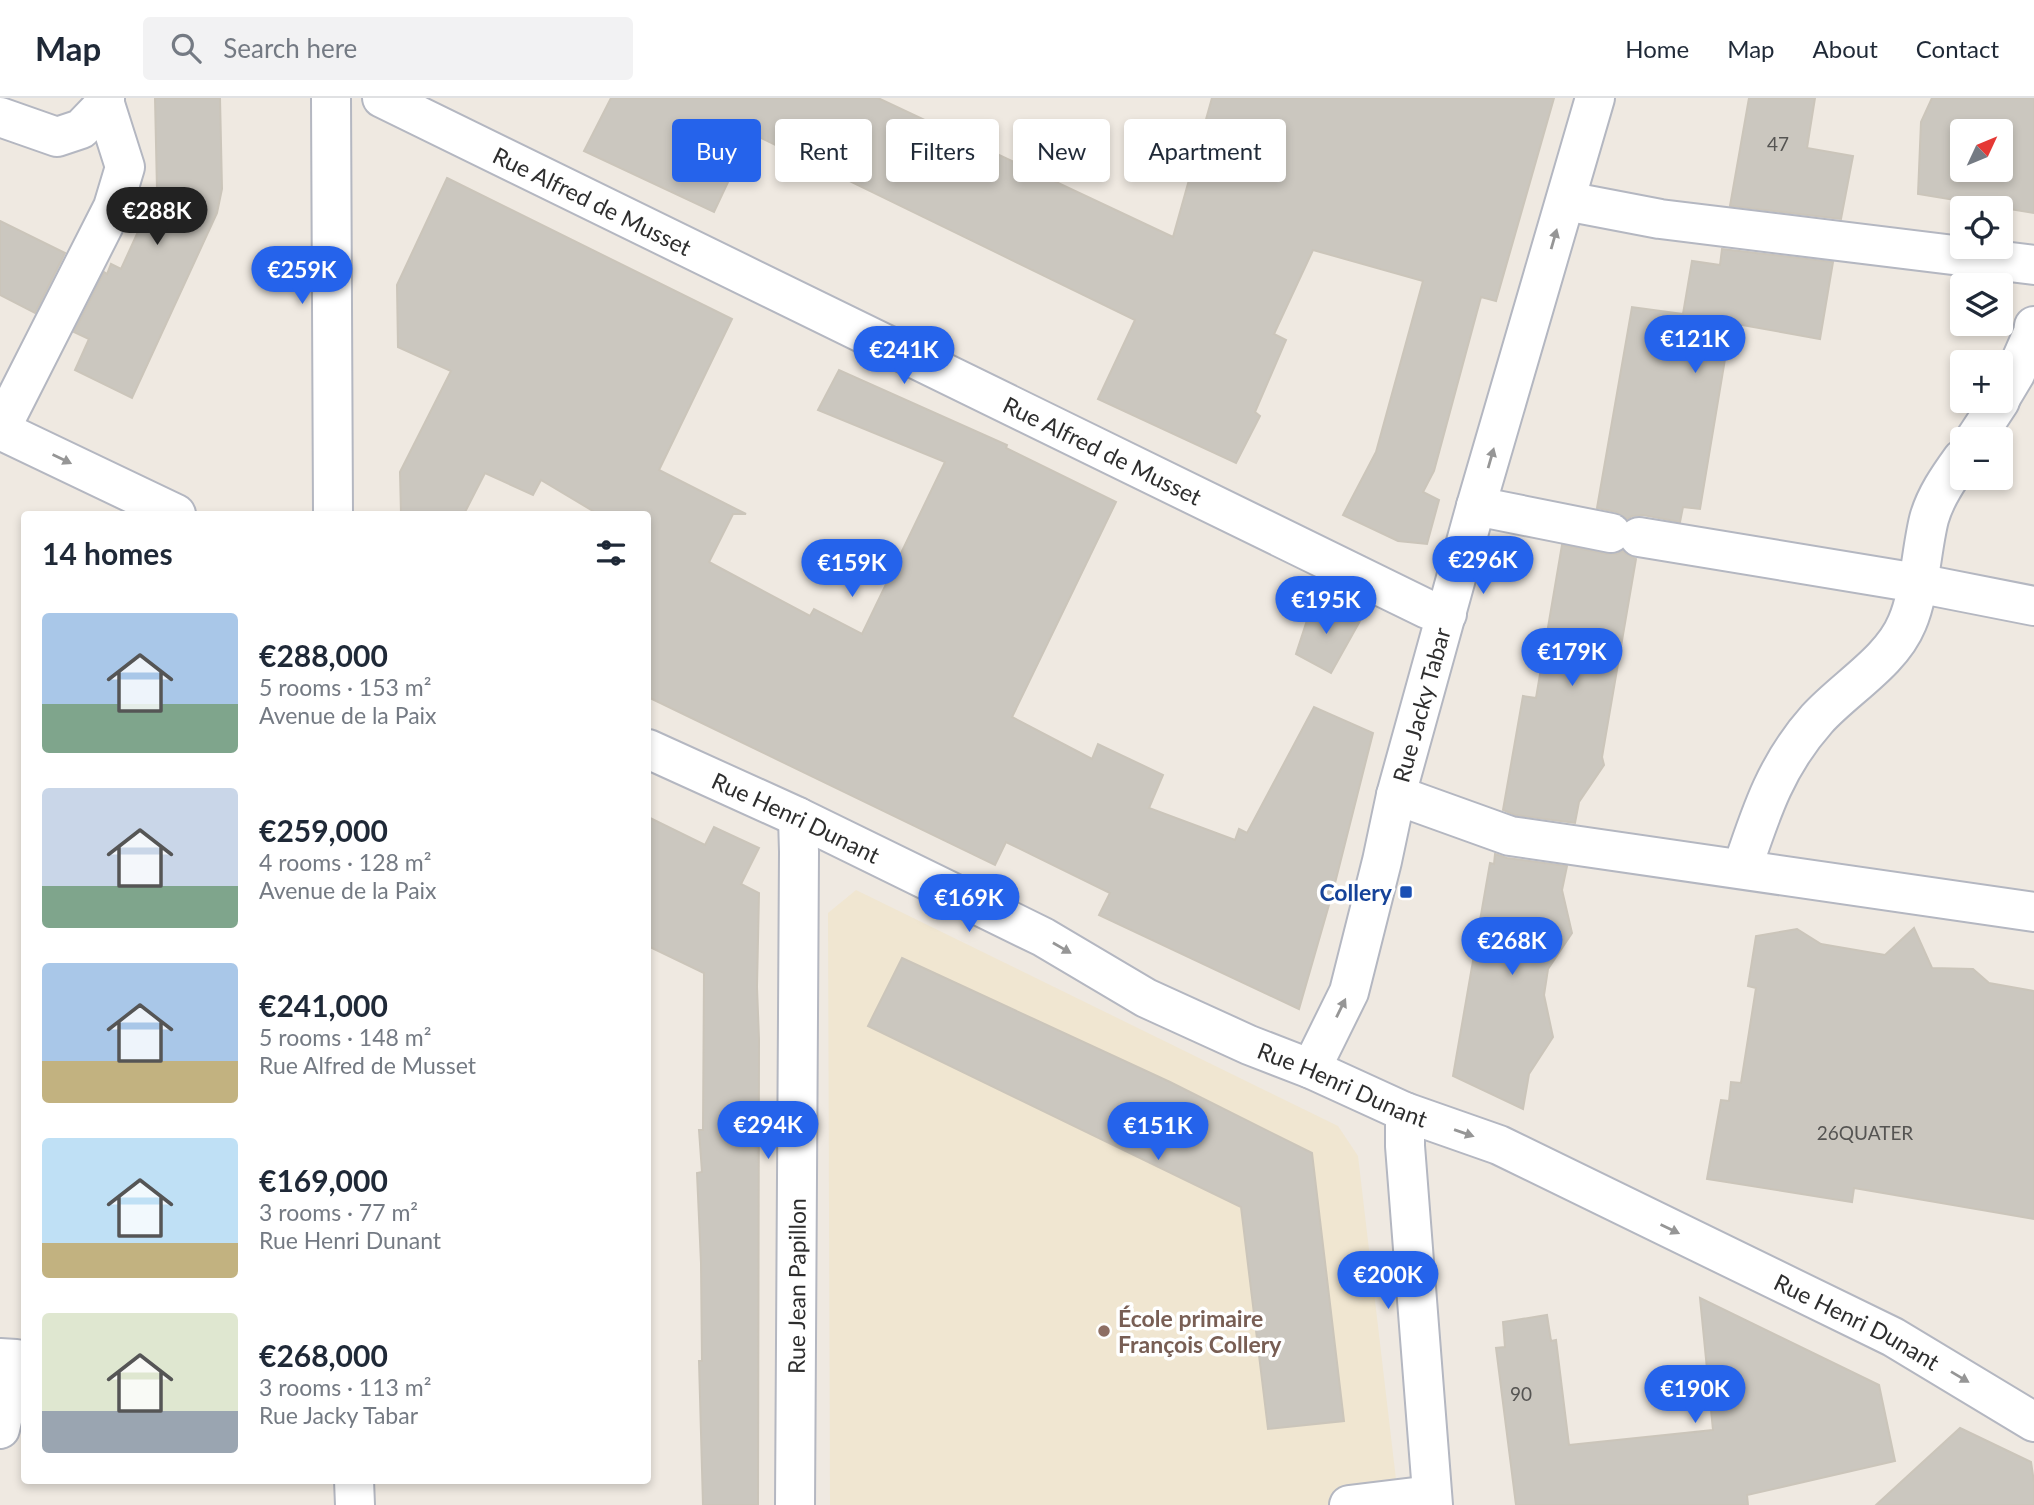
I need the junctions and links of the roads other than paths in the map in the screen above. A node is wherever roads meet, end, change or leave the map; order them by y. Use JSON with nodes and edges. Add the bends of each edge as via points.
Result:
{"nodes":[{"id":1,"x":331,"y":98,"type":"edge"},
{"id":2,"x":382,"y":98,"type":"edge"},
{"id":3,"x":1595,"y":98,"type":"edge"},
{"id":4,"x":105,"y":101,"type":"edge"},
{"id":5,"x":0,"y":117,"type":"edge"},
{"id":6,"x":1566,"y":201,"type":"junction"},
{"id":7,"x":2034,"y":265,"type":"edge"},
{"id":8,"x":2034,"y":326,"type":"edge"},
{"id":9,"x":2013,"y":376,"type":"edge"},
{"id":10,"x":0,"y":430,"type":"edge"},
{"id":11,"x":1950,"y":475,"type":"edge"},
{"id":12,"x":1476,"y":506,"type":"junction"},
{"id":13,"x":170,"y":511,"type":"edge"},
{"id":14,"x":333,"y":511,"type":"edge"},
{"id":15,"x":1917,"y":583,"type":"junction"},
{"id":16,"x":2034,"y":606,"type":"edge"},
{"id":17,"x":1447,"y":614,"type":"junction"},
{"id":18,"x":651,"y":750,"type":"edge"},
{"id":19,"x":1396,"y":795,"type":"junction"},
{"id":20,"x":798,"y":817,"type":"junction"},
{"id":21,"x":1742,"y":870,"type":"junction"},
{"id":22,"x":2034,"y":912,"type":"edge"},
{"id":23,"x":1311,"y":1069,"type":"junction"},
{"id":24,"x":1405,"y":1112,"type":"junction"},
{"id":25,"x":0,"y":1359,"type":"edge"},
{"id":26,"x":2034,"y":1422,"type":"edge"},
{"id":27,"x":0,"y":1429,"type":"edge"},
{"id":28,"x":354,"y":1484,"type":"edge"},
{"id":29,"x":1432,"y":1500,"type":"edge"},
{"id":30,"x":355,"y":1505,"type":"edge"},
{"id":31,"x":795,"y":1505,"type":"edge"},
{"id":32,"x":1349,"y":1505,"type":"edge"}],
"edges":[{"from":1,"to":14,"type":"street"},
{"from":2,"to":17,"type":"street","name":"Rue Alfred de Musset","via":[[1402,597]]},
{"from":3,"to":6,"type":"street","name":"Rue Jacky Tabar"},
{"from":4,"to":5,"type":"street","via":[[81,129],[58,137]]},
{"from":4,"to":10,"type":"street","via":[[125,167],[113,206]]},
{"from":6,"to":7,"type":"street","via":[[1660,219]]},
{"from":12,"to":6,"type":"street","name":"Rue Jacky Tabar","one_way":true},
{"from":8,"to":9,"type":"street"},
{"from":10,"to":13,"type":"street","one_way":true},
{"from":11,"to":15,"type":"street","via":[[1930,516]]},
{"from":12,"to":15,"type":"street"},
{"from":12,"to":17,"type":"street","name":"Rue Jacky Tabar"},
{"from":15,"to":16,"type":"street"},
{"from":15,"to":21,"type":"street","via":[[1907,623],[1883,659],[1817,720],[1780,769]]},
{"from":17,"to":19,"type":"street","name":"Rue Jacky Tabar"},
{"from":18,"to":20,"type":"street","name":"Rue Henri Dunant"},
{"from":19,"to":21,"type":"street","via":[[1510,836]]},
{"from":23,"to":19,"type":"street","name":"Rue Jacky Tabar","one_way":true,"via":[[1349,992]]},
{"from":20,"to":23,"type":"street","name":"Rue Henri Dunant","one_way":true,"via":[[1043,937],[1146,998]]},
{"from":20,"to":31,"type":"street","name":"Rue Jean Papillon"},
{"from":21,"to":22,"type":"street"},
{"from":23,"to":24,"type":"street","name":"Rue Henri Dunant"},
{"from":24,"to":26,"type":"street","name":"Rue Henri Dunant","one_way":true,"via":[[1499,1145],[1881,1331]]},
{"from":24,"to":29,"type":"street"},
{"from":25,"to":27,"type":"street","via":[[16,1359]]},
{"from":28,"to":30,"type":"street"},
{"from":29,"to":32,"type":"street"}]}
